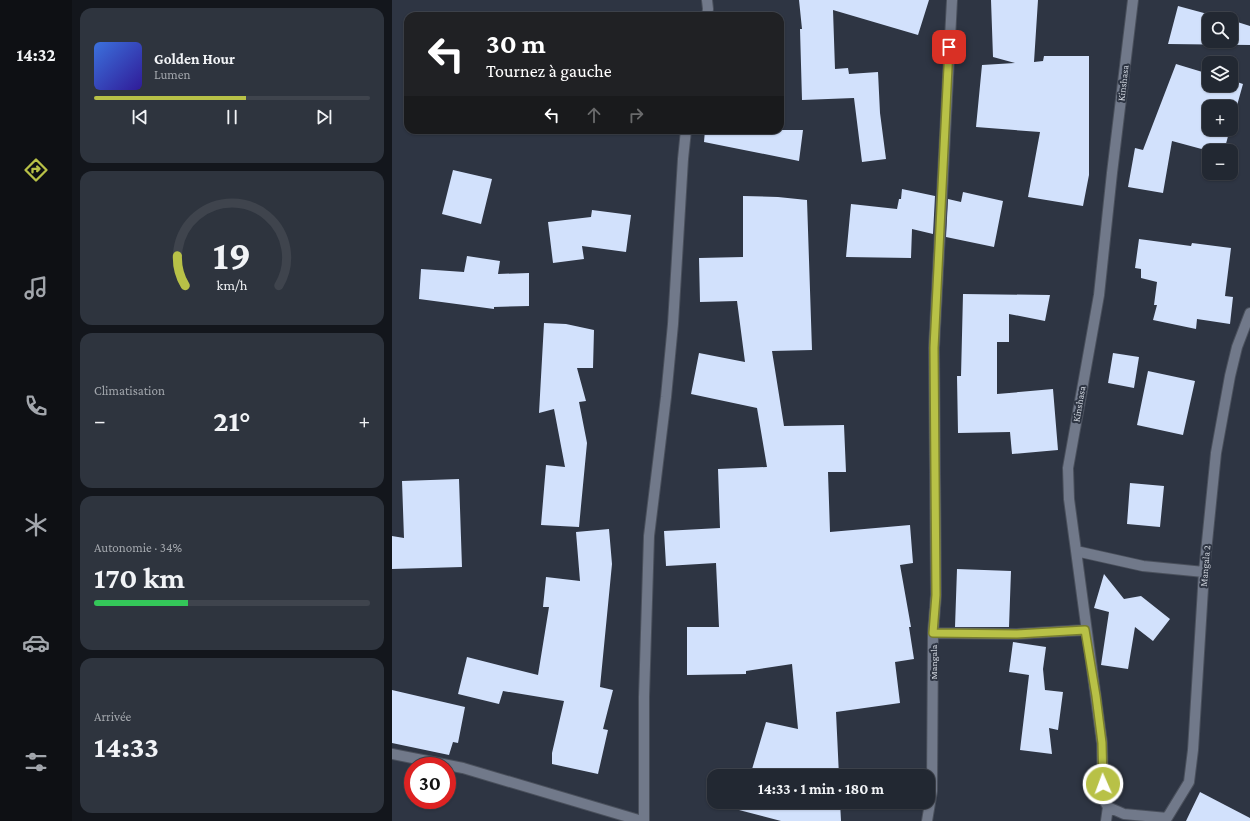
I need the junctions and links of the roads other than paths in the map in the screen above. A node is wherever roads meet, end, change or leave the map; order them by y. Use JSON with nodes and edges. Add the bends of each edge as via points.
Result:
{"nodes":[{"id":1,"x":707,"y":0,"type":"edge"},
{"id":2,"x":952,"y":0,"type":"edge"},
{"id":3,"x":1133,"y":0,"type":"edge"},
{"id":4,"x":708,"y":12,"type":"edge"},
{"id":5,"x":686,"y":134,"type":"edge"},
{"id":6,"x":1250,"y":313,"type":"edge"},
{"id":7,"x":1076,"y":551,"type":"junction"},
{"id":8,"x":1204,"y":572,"type":"junction"},
{"id":9,"x":1085,"y":630,"type":"junction"},
{"id":10,"x":933,"y":633,"type":"junction"},
{"id":11,"x":392,"y":754,"type":"edge"},
{"id":12,"x":1108,"y":807,"type":"junction"},
{"id":13,"x":643,"y":821,"type":"edge"},
{"id":14,"x":927,"y":821,"type":"edge"},
{"id":15,"x":1106,"y":821,"type":"edge"}],
"edges":[{"from":1,"to":4,"type":"street"},
{"from":2,"to":10,"type":"street","name":"Mangala","via":[[934,348],[936,595]]},
{"from":3,"to":7,"type":"street","name":"Kinshasa","via":[[1099,295],[1068,468]]},
{"from":5,"to":13,"type":"street","via":[[673,324],[649,536]]},
{"from":6,"to":8,"type":"street","name":"Mangala 2","via":[[1237,347],[1228,384],[1216,453]]},
{"from":7,"to":8,"type":"street","via":[[1143,566]]},
{"from":7,"to":9,"type":"street","name":"Kinshasa"},
{"from":8,"to":12,"type":"street","name":"Mangala 2","via":[[1193,750],[1188,782],[1167,818],[1124,814]]},
{"from":9,"to":10,"type":"street","via":[[1017,634]]},
{"from":9,"to":12,"type":"street","name":"Kinshasa","via":[[1102,743],[1103,798]]},
{"from":10,"to":14,"type":"street","name":"Mangala","via":[[932,791]]},
{"from":11,"to":13,"type":"street","via":[[463,768]]},
{"from":12,"to":15,"type":"street"}]}
